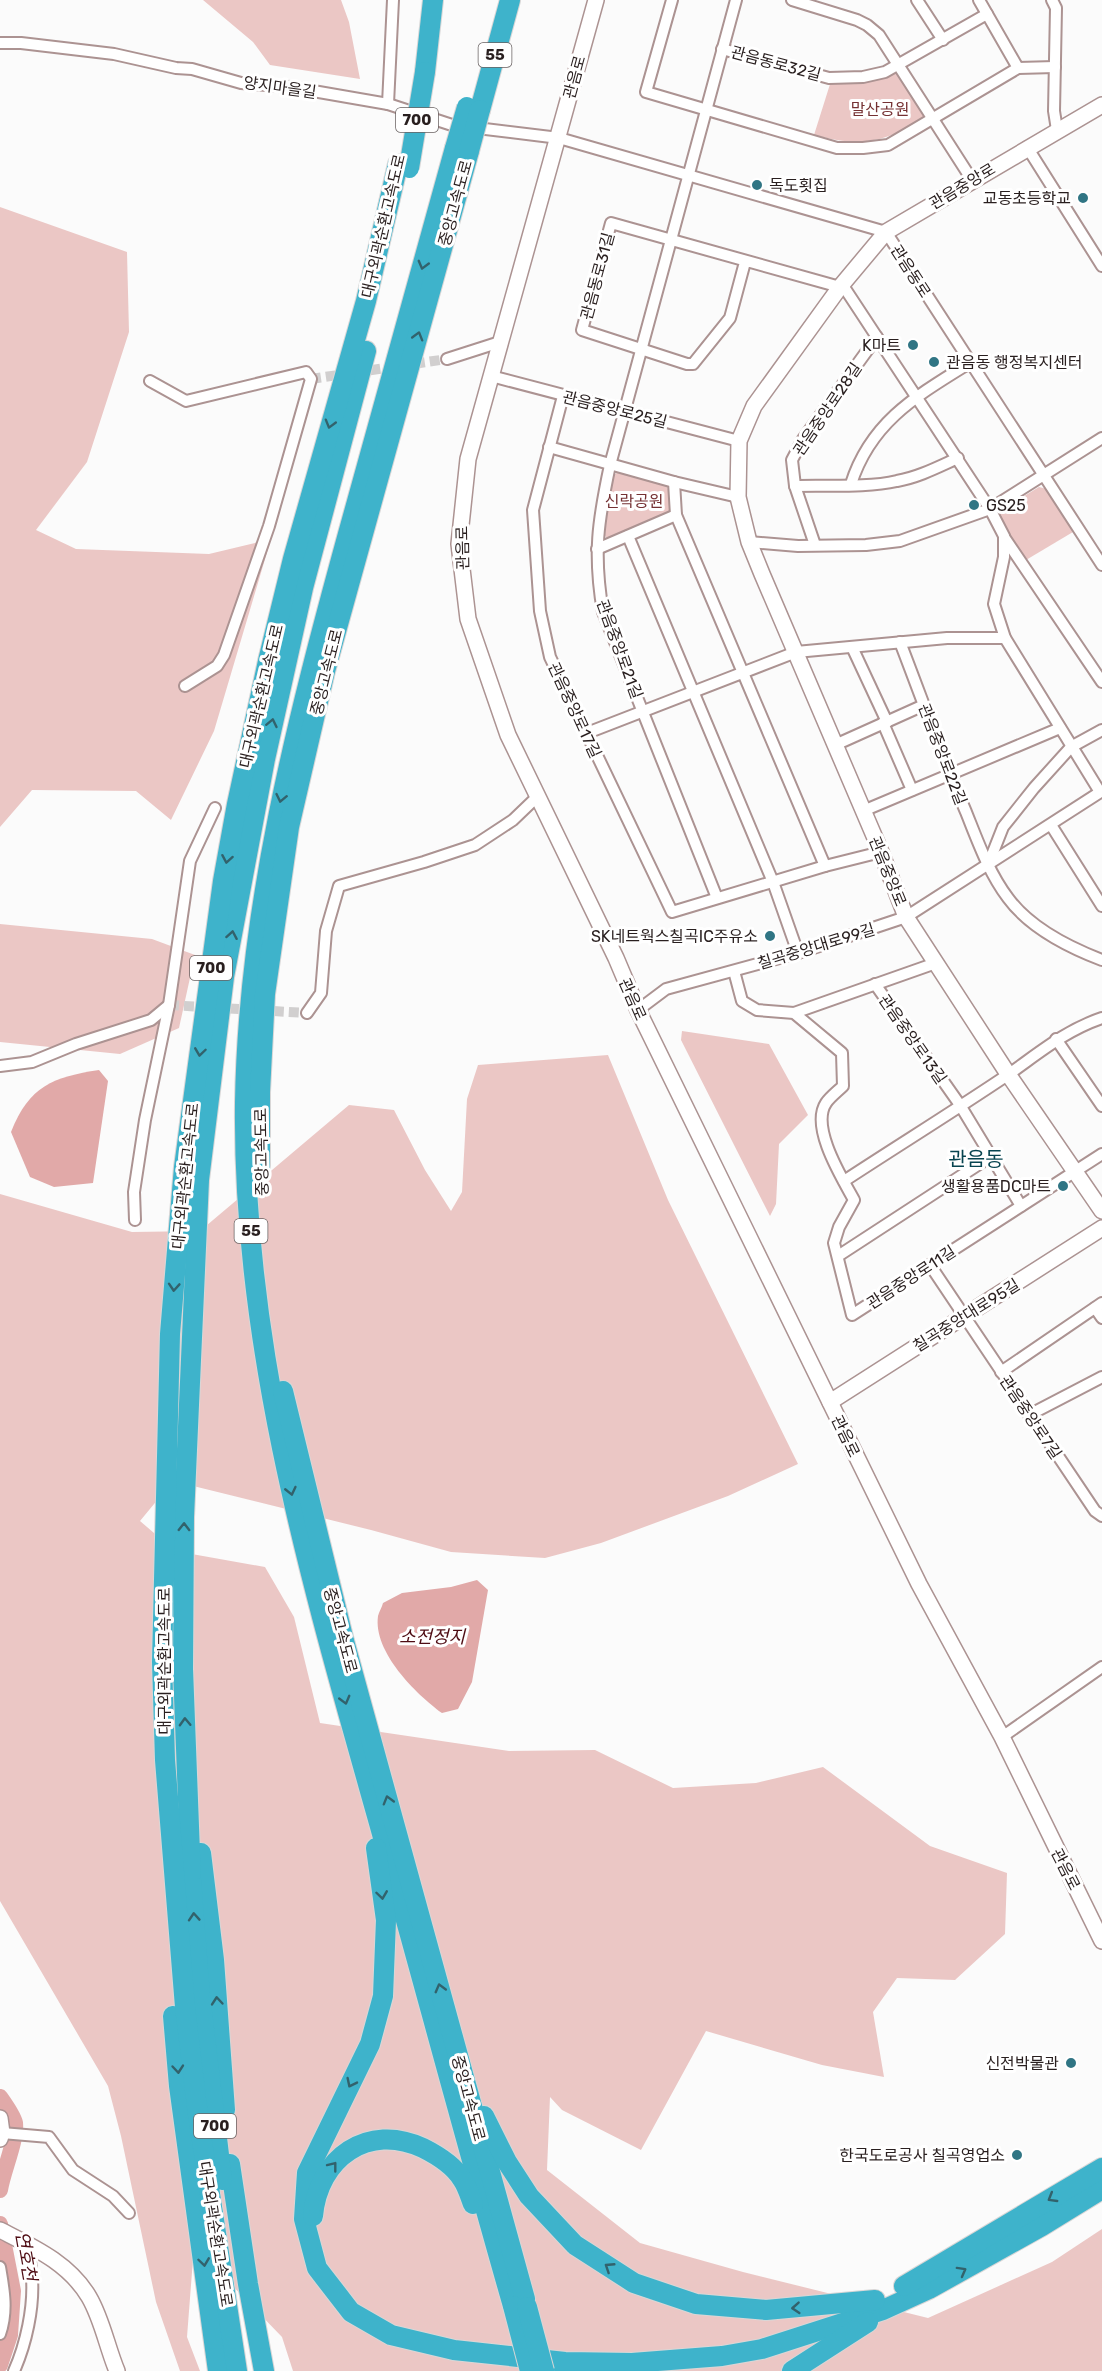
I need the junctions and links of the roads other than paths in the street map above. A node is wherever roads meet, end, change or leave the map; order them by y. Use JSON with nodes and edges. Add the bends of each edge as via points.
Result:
{"nodes":[{"id":1,"x":393,"y":0,"type":"edge"},
{"id":2,"x":420,"y":0,"type":"edge"},
{"id":3,"x":434,"y":0,"type":"edge"},
{"id":4,"x":496,"y":0,"type":"edge"},
{"id":5,"x":510,"y":0,"type":"edge"},
{"id":6,"x":596,"y":0,"type":"edge"},
{"id":7,"x":672,"y":0,"type":"edge"},
{"id":8,"x":736,"y":0,"type":"edge"},
{"id":9,"x":792,"y":0,"type":"edge"},
{"id":10,"x":916,"y":0,"type":"edge"},
{"id":11,"x":979,"y":0,"type":"edge"},
{"id":12,"x":1052,"y":0,"type":"edge"},
{"id":13,"x":987,"y":14,"type":"junction"},
{"id":14,"x":943,"y":40,"type":"junction"},
{"id":15,"x":0,"y":43,"type":"edge"},
{"id":16,"x":722,"y":49,"type":"junction"},
{"id":17,"x":898,"y":64,"type":"junction"},
{"id":18,"x":1018,"y":68,"type":"junction"},
{"id":19,"x":1055,"y":68,"type":"junction"},
{"id":20,"x":418,"y":70,"type":"junction"},
{"id":21,"x":388,"y":104,"type":"junction"},
{"id":22,"x":1102,"y":105,"type":"edge"},
{"id":23,"x":473,"y":108,"type":"junction"},
{"id":24,"x":707,"y":108,"type":"junction"},
{"id":25,"x":933,"y":120,"type":"junction"},
{"id":26,"x":1057,"y":130,"type":"junction"},
{"id":27,"x":559,"y":138,"type":"junction"},
{"id":28,"x":1026,"y":147,"type":"junction"},
{"id":29,"x":462,"y":149,"type":"junction"},
{"id":30,"x":404,"y":166,"type":"junction"},
{"id":31,"x":689,"y":176,"type":"junction"},
{"id":32,"x":972,"y":180,"type":"junction"},
{"id":33,"x":886,"y":232,"type":"junction"},
{"id":34,"x":670,"y":240,"type":"junction"},
{"id":35,"x":746,"y":262,"type":"junction"},
{"id":36,"x":1102,"y":266,"type":"edge"},
{"id":37,"x":841,"y":286,"type":"junction"},
{"id":38,"x":877,"y":337,"type":"junction"},
{"id":39,"x":500,"y":342,"type":"junction"},
{"id":40,"x":640,"y":350,"type":"junction"},
{"id":41,"x":447,"y":359,"type":"tunnel mouth"},
{"id":42,"x":971,"y":362,"type":"junction"},
{"id":43,"x":491,"y":376,"type":"junction"},
{"id":44,"x":150,"y":381,"type":"dead end"},
{"id":45,"x":563,"y":396,"type":"junction"},
{"id":46,"x":918,"y":396,"type":"junction"},
{"id":47,"x":625,"y":411,"type":"junction"},
{"id":48,"x":1102,"y":438,"type":"edge"},
{"id":49,"x":739,"y":441,"type":"junction"},
{"id":50,"x":549,"y":447,"type":"junction"},
{"id":51,"x":958,"y":458,"type":"junction"},
{"id":52,"x":610,"y":465,"type":"junction"},
{"id":53,"x":1046,"y":476,"type":"junction"},
{"id":54,"x":674,"y":482,"type":"junction"},
{"id":55,"x":851,"y":484,"type":"junction"},
{"id":56,"x":795,"y":486,"type":"junction"},
{"id":57,"x":738,"y":497,"type":"junction"},
{"id":58,"x":990,"y":508,"type":"junction"},
{"id":59,"x":676,"y":515,"type":"junction"},
{"id":60,"x":628,"y":536,"type":"junction"},
{"id":61,"x":1004,"y":536,"type":"junction"},
{"id":62,"x":749,"y":542,"type":"junction"},
{"id":63,"x":815,"y":546,"type":"junction"},
{"id":64,"x":597,"y":549,"type":"junction"},
{"id":65,"x":1102,"y":565,"type":"edge"},
{"id":66,"x":1005,"y":638,"type":"junction"},
{"id":67,"x":900,"y":642,"type":"junction"},
{"id":68,"x":852,"y":647,"type":"junction"},
{"id":69,"x":796,"y":652,"type":"junction"},
{"id":70,"x":742,"y":672,"type":"junction"},
{"id":71,"x":1102,"y":682,"type":"edge"},
{"id":72,"x":185,"y":686,"type":"dead end"},
{"id":73,"x":692,"y":691,"type":"junction"},
{"id":74,"x":924,"y":705,"type":"junction"},
{"id":75,"x":642,"y":710,"type":"junction"},
{"id":76,"x":885,"y":723,"type":"junction"},
{"id":77,"x":1060,"y":728,"type":"junction"},
{"id":78,"x":1102,"y":730,"type":"edge"},
{"id":79,"x":586,"y":733,"type":"junction"},
{"id":80,"x":835,"y":745,"type":"junction"},
{"id":81,"x":1071,"y":747,"type":"junction"},
{"id":82,"x":950,"y":775,"type":"junction"},
{"id":83,"x":912,"y":790,"type":"junction"},
{"id":84,"x":1101,"y":792,"type":"edge"},
{"id":85,"x":538,"y":796,"type":"junction"},
{"id":86,"x":215,"y":808,"type":"dead end"},
{"id":87,"x":863,"y":811,"type":"junction"},
{"id":88,"x":1051,"y":825,"type":"junction"},
{"id":89,"x":881,"y":852,"type":"junction"},
{"id":90,"x":988,"y":865,"type":"junction"},
{"id":91,"x":825,"y":866,"type":"junction"},
{"id":92,"x":773,"y":882,"type":"junction"},
{"id":93,"x":717,"y":898,"type":"junction"},
{"id":94,"x":1102,"y":906,"type":"edge"},
{"id":95,"x":906,"y":917,"type":"junction"},
{"id":96,"x":798,"y":953,"type":"junction"},
{"id":97,"x":1102,"y":960,"type":"edge"},
{"id":98,"x":936,"y":963,"type":"junction"},
{"id":99,"x":734,"y":971,"type":"junction"},
{"id":100,"x":875,"y":984,"type":"junction"},
{"id":101,"x":169,"y":1005,"type":"junction"},
{"id":102,"x":638,"y":1010,"type":"junction"},
{"id":103,"x":307,"y":1013,"type":"dead end"},
{"id":104,"x":794,"y":1013,"type":"junction"},
{"id":105,"x":1102,"y":1018,"type":"edge"},
{"id":106,"x":1056,"y":1039,"type":"junction"},
{"id":107,"x":0,"y":1066,"type":"edge"},
{"id":108,"x":1008,"y":1074,"type":"junction"},
{"id":109,"x":960,"y":1105,"type":"junction"},
{"id":110,"x":1102,"y":1107,"type":"edge"},
{"id":111,"x":1102,"y":1154,"type":"edge"},
{"id":112,"x":990,"y":1157,"type":"junction"},
{"id":113,"x":1076,"y":1170,"type":"junction"},
{"id":114,"x":844,"y":1181,"type":"junction"},
{"id":115,"x":1021,"y":1206,"type":"junction"},
{"id":116,"x":1102,"y":1211,"type":"edge"},
{"id":117,"x":135,"y":1220,"type":"dead end"},
{"id":118,"x":1102,"y":1228,"type":"edge"},
{"id":119,"x":838,"y":1256,"type":"junction"},
{"id":120,"x":930,"y":1265,"type":"junction"},
{"id":121,"x":1098,"y":1306,"type":"edge"},
{"id":122,"x":964,"y":1316,"type":"junction"},
{"id":123,"x":1102,"y":1318,"type":"edge"},
{"id":124,"x":1001,"y":1372,"type":"junction"},
{"id":125,"x":1102,"y":1377,"type":"edge"},
{"id":126,"x":830,"y":1402,"type":"junction"},
{"id":127,"x":1029,"y":1415,"type":"junction"},
{"id":128,"x":1102,"y":1516,"type":"edge"},
{"id":129,"x":1102,"y":1667,"type":"edge"},
{"id":130,"x":163,"y":1717,"type":"junction"},
{"id":131,"x":1002,"y":1737,"type":"junction"},
{"id":132,"x":186,"y":1749,"type":"junction"},
{"id":133,"x":366,"y":1774,"type":"junction"},
{"id":134,"x":1102,"y":1941,"type":"edge"},
{"id":135,"x":446,"y":2013,"type":"junction"},
{"id":136,"x":2,"y":2131,"type":"edge"},
{"id":137,"x":1102,"y":2168,"type":"edge"},
{"id":138,"x":1102,"y":2189,"type":"edge"},
{"id":139,"x":129,"y":2213,"type":"dead end"},
{"id":140,"x":5,"y":2233,"type":"edge"},
{"id":141,"x":28,"y":2245,"type":"junction"},
{"id":142,"x":0,"y":2267,"type":"edge"},
{"id":143,"x":879,"y":2305,"type":"junction"},
{"id":144,"x":514,"y":2307,"type":"junction"},
{"id":145,"x":0,"y":2334,"type":"edge"},
{"id":146,"x":14,"y":2371,"type":"edge"},
{"id":147,"x":117,"y":2371,"type":"edge"},
{"id":148,"x":218,"y":2371,"type":"edge"},
{"id":149,"x":237,"y":2371,"type":"edge"},
{"id":150,"x":250,"y":2371,"type":"edge"},
{"id":151,"x":264,"y":2371,"type":"edge"},
{"id":152,"x":521,"y":2371,"type":"edge"},
{"id":153,"x":530,"y":2371,"type":"edge"},
{"id":154,"x":544,"y":2371,"type":"edge"},
{"id":155,"x":792,"y":2371,"type":"edge"}],
"edges":[{"from":1,"to":21,"type":"street"},
{"from":2,"to":20,"type":"highway","name":"대구외곽순환고속도로","number":"700"},
{"from":3,"to":20,"type":"highway","name":"대구외곽순환고속도로","number":"700"},
{"from":4,"to":23,"type":"highway","name":"중앙고속도로","number":"55"},
{"from":5,"to":23,"type":"highway","name":"중앙고속도로","number":"55"},
{"from":6,"to":27,"type":"main road","name":"관음로"},
{"from":7,"to":24,"type":"street","via":[[645,92]]},
{"from":8,"to":16,"type":"street","name":"관음동로32길"},
{"from":9,"to":17,"type":"street","via":[[867,25],[879,35]]},
{"from":10,"to":14,"type":"street"},
{"from":11,"to":13,"type":"street"},
{"from":12,"to":19,"type":"street","via":[[1056,8]]},
{"from":13,"to":14,"type":"street","name":"관음동로32길"},
{"from":13,"to":18,"type":"street"},
{"from":14,"to":17,"type":"street","name":"관음동로32길"},
{"from":15,"to":21,"type":"street","name":"양지마을길","via":[[114,54],[241,83]]},
{"from":16,"to":17,"type":"street","name":"관음동로32길","via":[[829,78],[863,77]]},
{"from":16,"to":24,"type":"street","name":"관음동로32길"},
{"from":17,"to":25,"type":"street"},
{"from":18,"to":19,"type":"street"},
{"from":18,"to":25,"type":"street"},
{"from":19,"to":26,"type":"street"},
{"from":20,"to":30,"type":"highway","name":"대구외곽순환고속도로","number":"700"},
{"from":21,"to":27,"type":"street","name":"양지마을길","via":[[452,125]]},
{"from":22,"to":26,"type":"main road","name":"관음중앙로"},
{"from":23,"to":29,"type":"highway","name":"중앙고속도로","number":"55","bridge":true},
{"from":24,"to":25,"type":"street","via":[[837,148],[888,145]]},
{"from":24,"to":31,"type":"street","name":"관음동로32길"},
{"from":25,"to":32,"type":"street"},
{"from":26,"to":28,"type":"main road","name":"관음중앙로"},
{"from":27,"to":31,"type":"street","name":"관음동로"},
{"from":27,"to":39,"type":"main road","name":"관음로"},
{"from":28,"to":32,"type":"main road","name":"관음중앙로"},
{"from":28,"to":36,"type":"street"},
{"from":29,"to":133,"type":"highway","name":"중앙고속도로","number":"55","one_way":true,"via":[[312,666],[275,824],[252,989],[246,1092],[248,1192],[256,1295],[270,1395],[301,1533]]},
{"from":135,"to":29,"type":"highway","name":"중앙고속도로","number":"55","one_way":true,"via":[[341,1630],[283,1392],[267,1281],[260,1103],[265,994],[289,827]]},
{"from":30,"to":130,"type":"highway","name":"대구외곽순환고속도로","number":"700","one_way":true,"via":[[307,505],[268,661],[223,881],[184,1167],[170,1334]]},
{"from":132,"to":30,"type":"highway","name":"대구외곽순환고속도로","number":"700","one_way":true,"via":[[184,1517],[193,1279],[199,1180],[224,977],[286,661],[368,341]]},
{"from":31,"to":33,"type":"street","name":"관음동로"},
{"from":31,"to":34,"type":"street"},
{"from":32,"to":33,"type":"main road","name":"관음중앙로"},
{"from":33,"to":37,"type":"main road","name":"관음중앙로"},
{"from":33,"to":42,"type":"street","name":"관음동로"},
{"from":34,"to":35,"type":"street"},
{"from":34,"to":40,"type":"street"},
{"from":34,"to":40,"type":"street","name":"관음동로31길","via":[[611,223],[582,330]]},
{"from":35,"to":37,"type":"street"},
{"from":35,"to":40,"type":"street","name":"관음동로31길","via":[[730,318],[693,363]]},
{"from":37,"to":38,"type":"street"},
{"from":37,"to":49,"type":"main road","name":"관음중앙로","via":[[754,406]]},
{"from":38,"to":46,"type":"street"},
{"from":38,"to":56,"type":"street","name":"관음중앙로28길","via":[[803,439],[792,460]]},
{"from":39,"to":41,"type":"street"},
{"from":39,"to":43,"type":"main road","name":"관음로"},
{"from":40,"to":47,"type":"street"},
{"from":42,"to":46,"type":"street"},
{"from":42,"to":53,"type":"street","name":"관음동로"},
{"from":43,"to":45,"type":"street","name":"관음중앙로25길"},
{"from":43,"to":85,"type":"main road","name":"관음로","via":[[468,459],[459,544],[471,629],[508,735]]},
{"from":44,"to":72,"type":"street","via":[[186,401],[306,372],[311,379],[269,525],[224,655],[217,666]]},
{"from":45,"to":47,"type":"street","name":"관음중앙로25길"},
{"from":45,"to":50,"type":"street","name":"관음중앙로17길"},
{"from":46,"to":51,"type":"street"},
{"from":46,"to":55,"type":"street","via":[[894,413],[861,458]]},
{"from":47,"to":49,"type":"street","name":"관음중앙로25길"},
{"from":47,"to":52,"type":"street","name":"관음중앙로21길"},
{"from":48,"to":53,"type":"street"},
{"from":49,"to":57,"type":"main road","name":"관음중앙로"},
{"from":50,"to":52,"type":"street"},
{"from":50,"to":79,"type":"street","name":"관음중앙로17길","via":[[533,510],[540,611],[550,657]]},
{"from":51,"to":55,"type":"street","via":[[898,481]]},
{"from":51,"to":58,"type":"street"},
{"from":52,"to":54,"type":"street"},
{"from":52,"to":64,"type":"street","name":"관음중앙로21길","via":[[598,522]]},
{"from":53,"to":58,"type":"street"},
{"from":53,"to":65,"type":"street","name":"관음동로"},
{"from":54,"to":57,"type":"street"},
{"from":54,"to":59,"type":"street"},
{"from":55,"to":56,"type":"street"},
{"from":56,"to":63,"type":"street","name":"관음중앙로28길"},
{"from":57,"to":62,"type":"main road","name":"관음중앙로"},
{"from":58,"to":61,"type":"street"},
{"from":58,"to":63,"type":"street","via":[[900,541]]},
{"from":59,"to":60,"type":"street"},
{"from":59,"to":70,"type":"street"},
{"from":60,"to":64,"type":"street"},
{"from":60,"to":73,"type":"street"},
{"from":61,"to":66,"type":"street","via":[[1004,557],[994,604]]},
{"from":61,"to":71,"type":"street"},
{"from":62,"to":63,"type":"street"},
{"from":62,"to":69,"type":"main road","name":"관음중앙로"},
{"from":64,"to":75,"type":"street","name":"관음중앙로21길","via":[[603,612]]},
{"from":66,"to":67,"type":"street"},
{"from":66,"to":77,"type":"street"},
{"from":67,"to":68,"type":"street"},
{"from":67,"to":74,"type":"street","name":"관음중앙로22길"},
{"from":68,"to":69,"type":"street"},
{"from":68,"to":76,"type":"street"},
{"from":69,"to":70,"type":"street","name":"관음중앙로21길"},
{"from":69,"to":80,"type":"main road","name":"관음중앙로"},
{"from":70,"to":73,"type":"street","name":"관음중앙로21길"},
{"from":70,"to":91,"type":"street"},
{"from":73,"to":75,"type":"street","name":"관음중앙로21길"},
{"from":73,"to":92,"type":"street"},
{"from":74,"to":76,"type":"street"},
{"from":74,"to":82,"type":"street","name":"관음중앙로22길"},
{"from":75,"to":79,"type":"street","name":"관음중앙로21길"},
{"from":75,"to":93,"type":"street"},
{"from":76,"to":80,"type":"street"},
{"from":76,"to":83,"type":"street"},
{"from":77,"to":81,"type":"street"},
{"from":77,"to":82,"type":"street"},
{"from":78,"to":81,"type":"street"},
{"from":79,"to":93,"type":"street","name":"관음중앙로17길","via":[[672,912]]},
{"from":80,"to":87,"type":"main road","name":"관음중앙로"},
{"from":81,"to":84,"type":"street"},
{"from":81,"to":90,"type":"street","via":[[1003,827]]},
{"from":82,"to":83,"type":"street"},
{"from":82,"to":90,"type":"street","name":"관음중앙로22길"},
{"from":83,"to":87,"type":"street"},
{"from":84,"to":88,"type":"street","name":"칠곡중앙대로99길"},
{"from":85,"to":102,"type":"main road","name":"관음로"},
{"from":85,"to":103,"type":"street","via":[[475,845],[339,886],[326,931],[321,993]]},
{"from":86,"to":101,"type":"street","via":[[190,861]]},
{"from":87,"to":89,"type":"main road","name":"관음중앙로"},
{"from":88,"to":90,"type":"street","name":"칠곡중앙대로99길"},
{"from":88,"to":94,"type":"street"},
{"from":89,"to":91,"type":"street","name":"관음중앙로17길"},
{"from":89,"to":95,"type":"main road","name":"관음중앙로"},
{"from":90,"to":95,"type":"street","name":"칠곡중앙대로99길"},
{"from":90,"to":97,"type":"street","via":[[1022,914],[1054,939]]},
{"from":91,"to":92,"type":"street","name":"관음중앙로17길"},
{"from":92,"to":93,"type":"street","name":"관음중앙로17길"},
{"from":92,"to":96,"type":"street"},
{"from":95,"to":96,"type":"street","name":"칠곡중앙대로99길"},
{"from":95,"to":98,"type":"main road","name":"관음중앙로"},
{"from":96,"to":99,"type":"street","name":"칠곡중앙대로99길"},
{"from":98,"to":100,"type":"street"},
{"from":98,"to":108,"type":"main road","name":"관음중앙로"},
{"from":99,"to":102,"type":"street","name":"칠곡중앙대로99길","via":[[666,989]]},
{"from":99,"to":104,"type":"street","via":[[741,1001],[757,1010]]},
{"from":100,"to":104,"type":"street","name":"관음중앙로13길"},
{"from":100,"to":109,"type":"street","name":"관음중앙로13길"},
{"from":101,"to":107,"type":"street","via":[[151,1020],[32,1062]]},
{"from":101,"to":117,"type":"street","via":[[145,1120],[134,1192]]},
{"from":102,"to":126,"type":"main road","name":"관음로"},
{"from":104,"to":114,"type":"street","name":"관음중앙로11길","via":[[842,1053],[843,1086],[825,1104],[823,1113],[824,1137]]},
{"from":105,"to":106,"type":"street"},
{"from":106,"to":108,"type":"street"},
{"from":106,"to":110,"type":"street"},
{"from":108,"to":109,"type":"street"},
{"from":108,"to":113,"type":"main road","name":"관음중앙로"},
{"from":109,"to":112,"type":"street"},
{"from":109,"to":114,"type":"street"},
{"from":111,"to":113,"type":"street","name":"관음중앙로11길"},
{"from":112,"to":115,"type":"street"},
{"from":112,"to":119,"type":"street"},
{"from":113,"to":115,"type":"street","name":"관음중앙로11길"},
{"from":113,"to":116,"type":"main road","name":"관음중앙로"},
{"from":114,"to":119,"type":"street","name":"관음중앙로11길","via":[[854,1200],[834,1243]]},
{"from":115,"to":120,"type":"street","name":"관음중앙로11길"},
{"from":118,"to":122,"type":"main road","name":"칠곡중앙대로95길"},
{"from":119,"to":120,"type":"street","name":"관음중앙로11길","via":[[852,1315]]},
{"from":120,"to":122,"type":"street","name":"관음중앙로7길"},
{"from":121,"to":123,"type":"street"},
{"from":121,"to":124,"type":"street"},
{"from":122,"to":124,"type":"street","name":"관음중앙로7길"},
{"from":122,"to":126,"type":"main road","name":"칠곡중앙대로95길"},
{"from":124,"to":127,"type":"street","name":"관음중앙로7길"},
{"from":125,"to":127,"type":"street"},
{"from":126,"to":131,"type":"main road","name":"관음로","via":[[919,1584]]},
{"from":127,"to":128,"type":"street","name":"관음중앙로7길"},
{"from":129,"to":131,"type":"street"},
{"from":130,"to":148,"type":"highway","one_way":true,"via":[[160,1783],[175,2043]]},
{"from":130,"to":149,"type":"highway","name":"대구외곽순환고속도로","number":"700","via":[[187,2027]]},
{"from":131,"to":134,"type":"main road","name":"관음로"},
{"from":150,"to":132,"type":"highway","name":"대구외곽순환고속도로","number":"700","one_way":true,"via":[[203,2035]]},
{"from":151,"to":132,"type":"highway","one_way":true,"via":[[234,2196],[208,1905]]},
{"from":133,"to":143,"type":"highway","one_way":true,"via":[[386,1920],[383,1996],[370,2044],[307,2173],[304,2219],[317,2268],[351,2312],[391,2335],[454,2350],[565,2362],[632,2362],[762,2349]]},
{"from":133,"to":144,"type":"highway","name":"중앙고속도로","number":"55"},
{"from":143,"to":135,"type":"highway","one_way":true,"via":[[766,2310],[696,2304],[634,2283],[575,2245],[529,2196],[507,2162],[488,2127]]},
{"from":135,"to":144,"type":"highway","name":"중앙고속도로","number":"55"},
{"from":136,"to":139,"type":"street","via":[[49,2137],[73,2170],[113,2196]]},
{"from":137,"to":143,"type":"highway","one_way":true},
{"from":143,"to":138,"type":"highway","one_way":true,"via":[[929,2289]]},
{"from":140,"to":141,"type":"main road"},
{"from":141,"to":146,"type":"street","via":[[31,2301]]},
{"from":141,"to":147,"type":"main road","via":[[73,2276],[89,2298]]},
{"from":142,"to":145,"type":"street","via":[[5,2306]]},
{"from":143,"to":144,"type":"highway","one_way":true,"via":[[761,2339],[715,2347],[632,2351],[452,2341],[391,2324],[358,2304],[324,2263],[312,2215],[324,2178],[346,2150],[377,2139],[407,2141],[437,2155],[462,2178]]},
{"from":143,"to":155,"type":"highway","via":[[859,2329]]},
{"from":144,"to":152,"type":"highway"},
{"from":144,"to":153,"type":"highway","name":"중앙고속도로","number":"55","bridge":true},
{"from":144,"to":154,"type":"highway","name":"중앙고속도로","number":"55","bridge":true}]}
